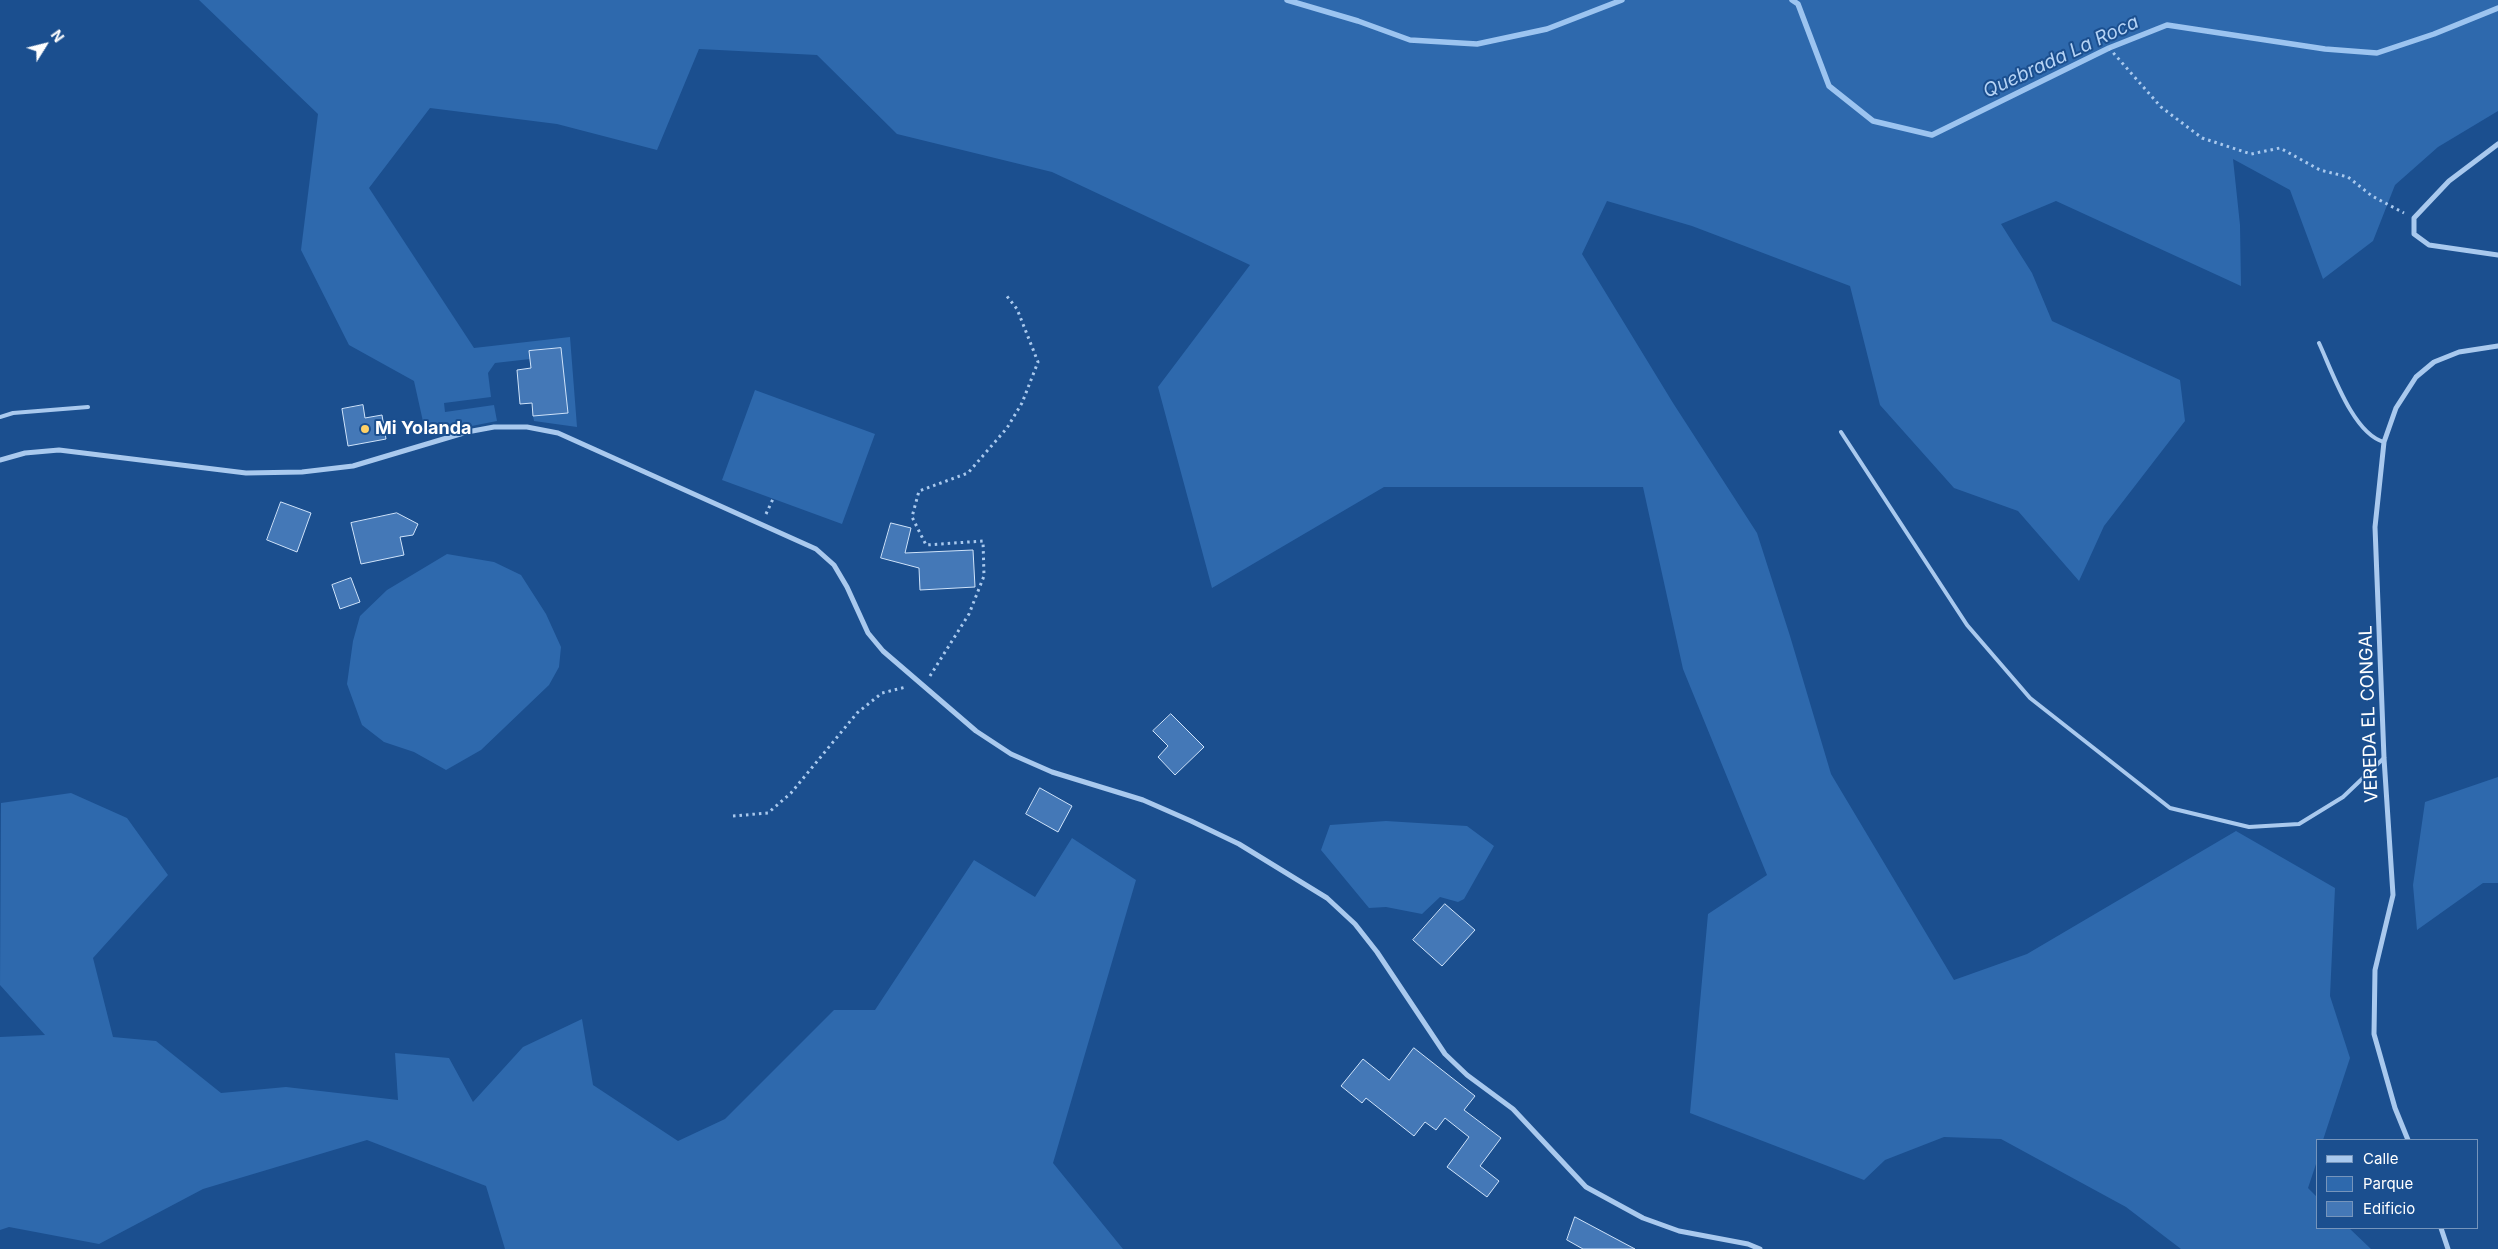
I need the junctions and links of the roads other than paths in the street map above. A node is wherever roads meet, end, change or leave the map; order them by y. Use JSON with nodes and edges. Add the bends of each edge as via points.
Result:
{"nodes":[{"id":1,"x":2498,"y":144,"type":"edge"},
{"id":2,"x":2498,"y":255,"type":"edge"},
{"id":3,"x":2319,"y":343,"type":"dead end"},
{"id":4,"x":2498,"y":346,"type":"edge"},
{"id":5,"x":88,"y":408,"type":"dead end"},
{"id":6,"x":0,"y":417,"type":"edge"},
{"id":7,"x":1841,"y":432,"type":"dead end"},
{"id":8,"x":2384,"y":442,"type":"junction"},
{"id":9,"x":0,"y":460,"type":"edge"},
{"id":10,"x":2384,"y":758,"type":"junction"},
{"id":11,"x":2408,"y":1139,"type":"edge"},
{"id":12,"x":2441,"y":1229,"type":"edge"},
{"id":13,"x":1760,"y":1249,"type":"edge"},
{"id":14,"x":2448,"y":1249,"type":"edge"}],
"edges":[{"from":1,"to":2,"type":"street","via":[[2449,181],[2414,218],[2414,234],[2429,245]]},
{"from":3,"to":8,"type":"lane","via":[[2356,419],[2376,440]]},
{"from":4,"to":8,"type":"street","name":"VEREDA EL CONGAL","via":[[2459,352],[2434,362],[2416,377],[2396,408]]},
{"from":5,"to":6,"type":"lane","via":[[12,413]]},
{"from":7,"to":10,"type":"lane","via":[[1966,625],[2030,698],[2170,808],[2249,827],[2299,824],[2343,797]]},
{"from":8,"to":10,"type":"street","name":"VEREDA EL CONGAL","via":[[2376,527]]},
{"from":9,"to":13,"type":"street","via":[[25,453],[58,450],[246,473],[302,472],[354,466],[494,427],[527,427],[558,433],[816,549],[834,565],[868,633],[883,651],[976,731],[1010,754],[1052,772],[1143,800],[1191,821],[1239,844],[1327,898],[1355,924],[1445,1054],[1513,1109],[1586,1188],[1643,1218],[1679,1232]]},
{"from":10,"to":11,"type":"street","name":"VEREDA EL CONGAL","via":[[2393,895],[2375,970],[2374,1034],[2395,1108]]},
{"from":12,"to":14,"type":"street"}]}
